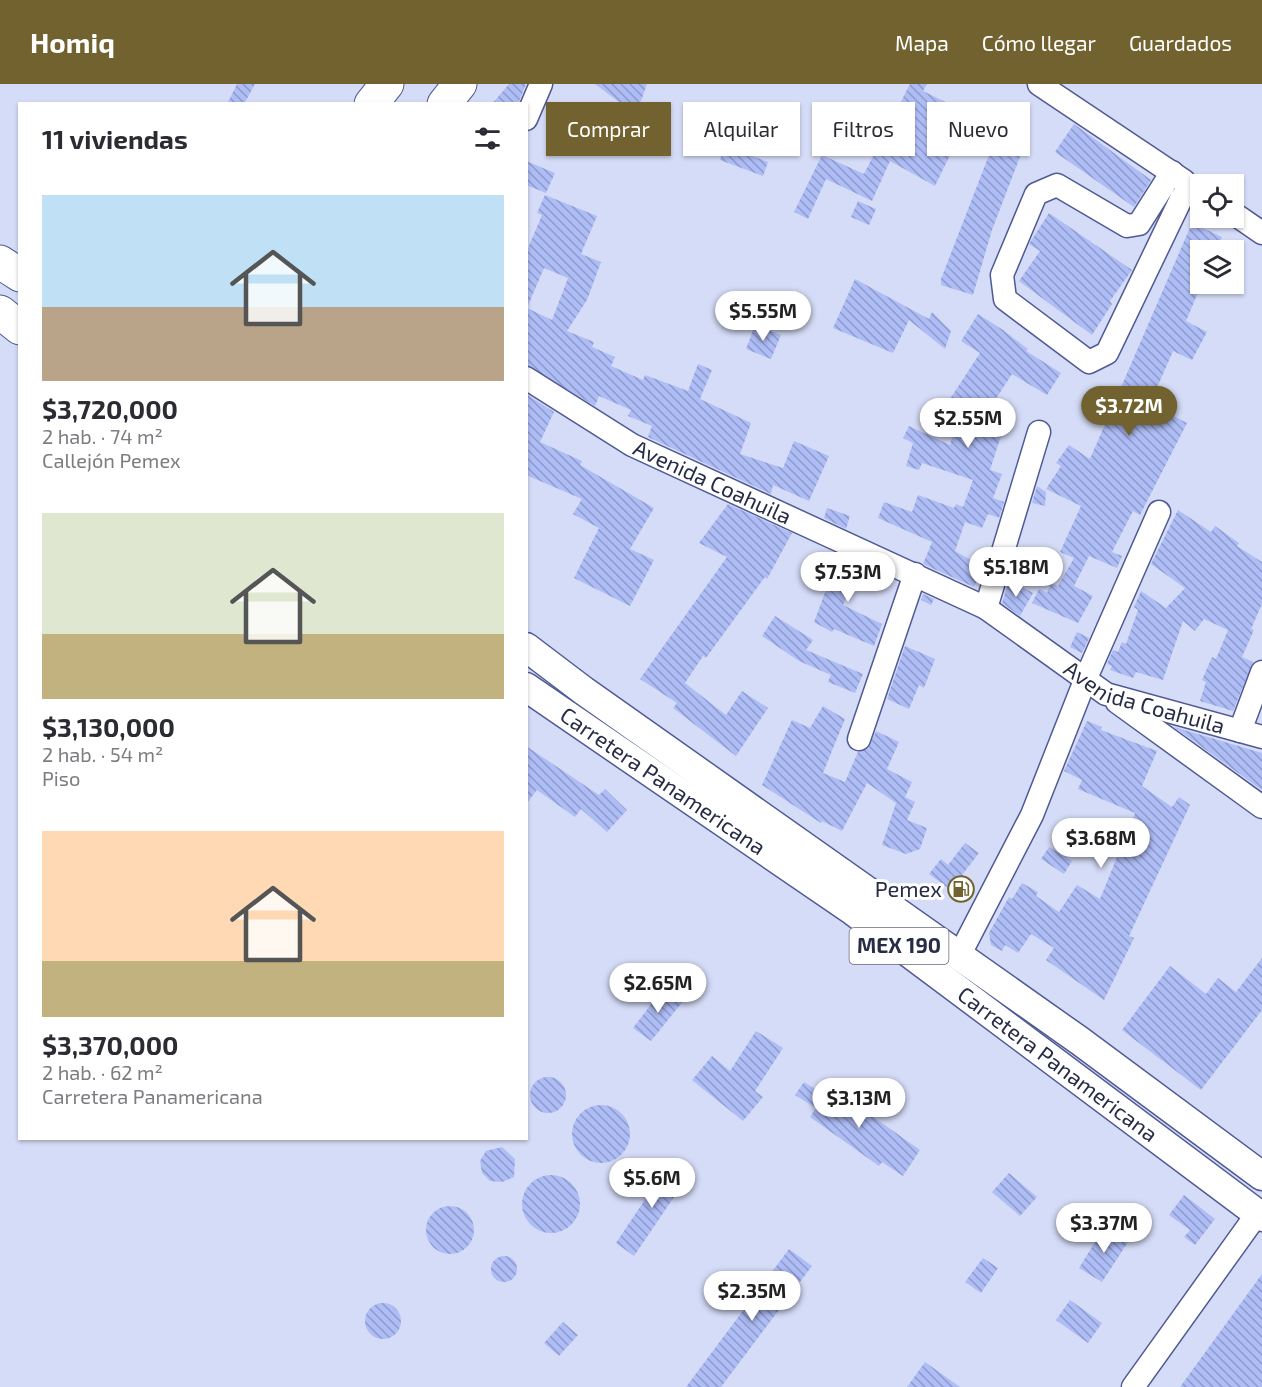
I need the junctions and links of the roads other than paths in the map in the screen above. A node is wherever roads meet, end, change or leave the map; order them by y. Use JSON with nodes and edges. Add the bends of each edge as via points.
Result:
{"nodes":[{"id":1,"x":387,"y":84,"type":"edge"},
{"id":2,"x":460,"y":84,"type":"edge"},
{"id":3,"x":541,"y":84,"type":"edge"},
{"id":4,"x":1039,"y":84,"type":"edge"},
{"id":5,"x":372,"y":102,"type":"edge"},
{"id":6,"x":446,"y":102,"type":"edge"},
{"id":7,"x":528,"y":114,"type":"edge"},
{"id":8,"x":1172,"y":172,"type":"junction"},
{"id":9,"x":1190,"y":184,"type":"edge"},
{"id":10,"x":1190,"y":192,"type":"edge"},
{"id":11,"x":1244,"y":221,"type":"edge"},
{"id":12,"x":1262,"y":233,"type":"edge"},
{"id":13,"x":0,"y":262,"type":"edge"},
{"id":14,"x":18,"y":274,"type":"edge"},
{"id":15,"x":0,"y":312,"type":"edge"},
{"id":16,"x":18,"y":326,"type":"edge"},
{"id":17,"x":528,"y":379,"type":"edge"},
{"id":18,"x":1039,"y":432,"type":"dead end"},
{"id":19,"x":1159,"y":512,"type":"dead end"},
{"id":20,"x":915,"y":574,"type":"junction"},
{"id":21,"x":986,"y":608,"type":"junction"},
{"id":22,"x":528,"y":649,"type":"edge"},
{"id":23,"x":1262,"y":672,"type":"edge"},
{"id":24,"x":1086,"y":678,"type":"junction"},
{"id":25,"x":528,"y":688,"type":"edge"},
{"id":26,"x":1106,"y":694,"type":"junction"},
{"id":27,"x":1240,"y":731,"type":"junction"},
{"id":28,"x":1262,"y":737,"type":"edge"},
{"id":29,"x":859,"y":738,"type":"dead end"},
{"id":30,"x":1262,"y":807,"type":"edge"},
{"id":31,"x":959,"y":956,"type":"junction"},
{"id":32,"x":1262,"y":1176,"type":"edge"},
{"id":33,"x":1259,"y":1215,"type":"edge"},
{"id":34,"x":1133,"y":1387,"type":"edge"}],
"edges":[{"from":1,"to":5,"type":"highway"},
{"from":2,"to":6,"type":"highway"},
{"from":3,"to":7,"type":"street"},
{"from":4,"to":8,"type":"street"},
{"from":8,"to":9,"type":"street"},
{"from":8,"to":10,"type":"street","via":[[1140,224],[1127,226],[1057,185],[1036,194],[1002,275],[1005,299],[1089,362],[1107,353],[1181,199]]},
{"from":11,"to":12,"type":"street"},
{"from":13,"to":14,"type":"highway"},
{"from":15,"to":16,"type":"highway"},
{"from":17,"to":20,"type":"street","name":"Avenida Coahuila","via":[[632,445]]},
{"from":18,"to":21,"type":"street"},
{"from":19,"to":24,"type":"street"},
{"from":20,"to":21,"type":"street","name":"Avenida Coahuila"},
{"from":20,"to":29,"type":"street"},
{"from":21,"to":24,"type":"street","name":"Avenida Coahuila"},
{"from":22,"to":31,"type":"main road","name":"Carretera Panamericana","number":"MEX 190"},
{"from":23,"to":27,"type":"street"},
{"from":24,"to":26,"type":"street","name":"Avenida Coahuila"},
{"from":24,"to":31,"type":"street","via":[[1032,815]]},
{"from":25,"to":33,"type":"main road","name":"Carretera Panamericana","number":"MEX 190","via":[[853,911]]},
{"from":26,"to":27,"type":"street","name":"Avenida Coahuila"},
{"from":26,"to":30,"type":"street"},
{"from":27,"to":28,"type":"street","name":"Avenida Coahuila"},
{"from":31,"to":32,"type":"main road","name":"Carretera Panamericana","number":"MEX 190"},
{"from":33,"to":34,"type":"street"}]}
